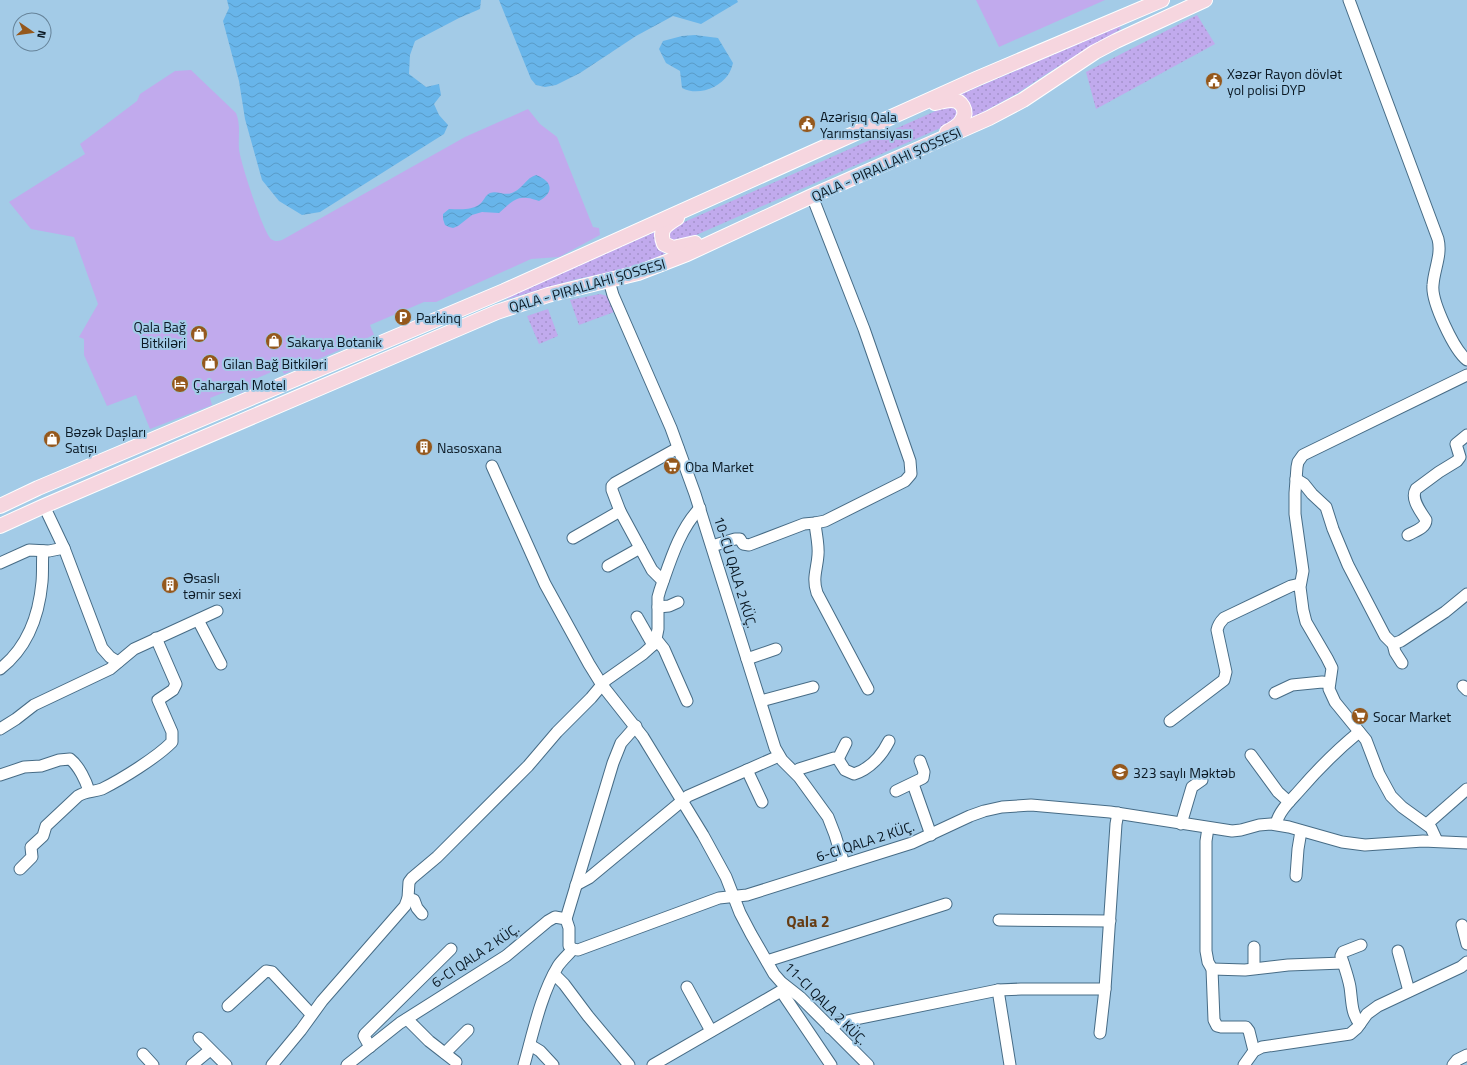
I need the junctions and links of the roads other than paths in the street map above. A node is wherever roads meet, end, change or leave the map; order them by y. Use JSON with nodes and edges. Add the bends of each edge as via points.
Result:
{"nodes":[{"id":1,"x":1162,"y":0,"type":"edge"},
{"id":2,"x":1205,"y":0,"type":"edge"},
{"id":3,"x":1349,"y":0,"type":"edge"},
{"id":4,"x":900,"y":113,"type":"junction"},
{"id":5,"x":910,"y":153,"type":"junction"},
{"id":6,"x":728,"y":189,"type":"junction"},
{"id":7,"x":812,"y":196,"type":"junction"},
{"id":8,"x":741,"y":230,"type":"junction"},
{"id":9,"x":609,"y":281,"type":"junction"},
{"id":10,"x":1467,"y":360,"type":"edge"},
{"id":11,"x":1467,"y":374,"type":"edge"},
{"id":12,"x":1467,"y":435,"type":"edge"},
{"id":13,"x":678,"y":448,"type":"junction"},
{"id":14,"x":492,"y":466,"type":"dead end"},
{"id":15,"x":1296,"y":480,"type":"junction"},
{"id":16,"x":0,"y":506,"type":"edge"},
{"id":17,"x":44,"y":506,"type":"junction"},
{"id":18,"x":700,"y":508,"type":"junction"},
{"id":19,"x":620,"y":511,"type":"junction"},
{"id":20,"x":815,"y":523,"type":"junction"},
{"id":21,"x":0,"y":526,"type":"edge"},
{"id":22,"x":1408,"y":535,"type":"dead end"},
{"id":23,"x":573,"y":538,"type":"dead end"},
{"id":24,"x":712,"y":546,"type":"junction"},
{"id":25,"x":64,"y":548,"type":"junction"},
{"id":26,"x":640,"y":548,"type":"junction"},
{"id":27,"x":43,"y":551,"type":"junction"},
{"id":28,"x":0,"y":563,"type":"edge"},
{"id":29,"x":608,"y":566,"type":"dead end"},
{"id":30,"x":663,"y":581,"type":"junction"},
{"id":31,"x":1300,"y":584,"type":"junction"},
{"id":32,"x":1465,"y":599,"type":"edge"},
{"id":33,"x":678,"y":602,"type":"dead end"},
{"id":34,"x":658,"y":607,"type":"junction"},
{"id":35,"x":217,"y":611,"type":"dead end"},
{"id":36,"x":637,"y":617,"type":"dead end"},
{"id":37,"x":198,"y":620,"type":"junction"},
{"id":38,"x":156,"y":638,"type":"junction"},
{"id":39,"x":655,"y":642,"type":"junction"},
{"id":40,"x":1393,"y":644,"type":"junction"},
{"id":41,"x":776,"y":649,"type":"dead end"},
{"id":42,"x":747,"y":660,"type":"junction"},
{"id":43,"x":118,"y":662,"type":"junction"},
{"id":44,"x":1402,"y":663,"type":"dead end"},
{"id":45,"x":221,"y":664,"type":"dead end"},
{"id":46,"x":0,"y":669,"type":"edge"},
{"id":47,"x":1329,"y":683,"type":"junction"},
{"id":48,"x":602,"y":684,"type":"junction"},
{"id":49,"x":812,"y":687,"type":"dead end"},
{"id":50,"x":868,"y":689,"type":"dead end"},
{"id":51,"x":1275,"y":693,"type":"dead end"},
{"id":52,"x":687,"y":701,"type":"dead end"},
{"id":53,"x":761,"y":701,"type":"junction"},
{"id":54,"x":1170,"y":721,"type":"dead end"},
{"id":55,"x":636,"y":726,"type":"junction"},
{"id":56,"x":0,"y":729,"type":"edge"},
{"id":57,"x":1359,"y":732,"type":"junction"},
{"id":58,"x":889,"y":741,"type":"dead end"},
{"id":59,"x":846,"y":743,"type":"dead end"},
{"id":60,"x":1251,"y":755,"type":"dead end"},
{"id":61,"x":779,"y":756,"type":"junction"},
{"id":62,"x":838,"y":759,"type":"junction"},
{"id":63,"x":920,"y":761,"type":"dead end"},
{"id":64,"x":747,"y":770,"type":"junction"},
{"id":65,"x":796,"y":772,"type":"junction"},
{"id":66,"x":0,"y":775,"type":"edge"},
{"id":67,"x":1202,"y":780,"type":"dead end"},
{"id":68,"x":913,"y":784,"type":"junction"},
{"id":69,"x":1467,"y":789,"type":"edge"},
{"id":70,"x":89,"y":791,"type":"junction"},
{"id":71,"x":896,"y":791,"type":"dead end"},
{"id":72,"x":682,"y":800,"type":"junction"},
{"id":73,"x":762,"y":802,"type":"dead end"},
{"id":74,"x":1289,"y":802,"type":"junction"},
{"id":75,"x":1118,"y":813,"type":"junction"},
{"id":76,"x":1181,"y":824,"type":"junction"},
{"id":77,"x":1276,"y":824,"type":"junction"},
{"id":78,"x":1428,"y":824,"type":"junction"},
{"id":79,"x":1208,"y":828,"type":"junction"},
{"id":80,"x":1301,"y":831,"type":"junction"},
{"id":81,"x":931,"y":835,"type":"junction"},
{"id":82,"x":1438,"y":841,"type":"junction"},
{"id":83,"x":1467,"y":843,"type":"edge"},
{"id":84,"x":844,"y":864,"type":"junction"},
{"id":85,"x":20,"y":869,"type":"dead end"},
{"id":86,"x":1296,"y":876,"type":"dead end"},
{"id":87,"x":576,"y":885,"type":"junction"},
{"id":88,"x":734,"y":896,"type":"junction"},
{"id":89,"x":408,"y":898,"type":"junction"},
{"id":90,"x":946,"y":904,"type":"dead end"},
{"id":91,"x":422,"y":914,"type":"dead end"},
{"id":92,"x":566,"y":919,"type":"junction"},
{"id":93,"x":998,"y":920,"type":"dead end"},
{"id":94,"x":1110,"y":921,"type":"junction"},
{"id":95,"x":1462,"y":925,"type":"dead end"},
{"id":96,"x":1467,"y":944,"type":"edge"},
{"id":97,"x":1361,"y":946,"type":"dead end"},
{"id":98,"x":1254,"y":947,"type":"dead end"},
{"id":99,"x":451,"y":949,"type":"dead end"},
{"id":100,"x":573,"y":949,"type":"junction"},
{"id":101,"x":1398,"y":951,"type":"dead end"},
{"id":102,"x":767,"y":961,"type":"junction"},
{"id":103,"x":1467,"y":962,"type":"edge"},
{"id":104,"x":1343,"y":963,"type":"junction"},
{"id":105,"x":1254,"y":968,"type":"junction"},
{"id":106,"x":1212,"y":969,"type":"junction"},
{"id":107,"x":554,"y":974,"type":"junction"},
{"id":108,"x":687,"y":987,"type":"dead end"},
{"id":109,"x":784,"y":989,"type":"junction"},
{"id":110,"x":998,"y":990,"type":"junction"},
{"id":111,"x":1105,"y":990,"type":"junction"},
{"id":112,"x":1409,"y":991,"type":"junction"},
{"id":113,"x":228,"y":1006,"type":"dead end"},
{"id":114,"x":311,"y":1014,"type":"junction"},
{"id":115,"x":407,"y":1019,"type":"junction"},
{"id":116,"x":1360,"y":1024,"type":"junction"},
{"id":117,"x":830,"y":1028,"type":"junction"},
{"id":118,"x":468,"y":1030,"type":"dead end"},
{"id":119,"x":711,"y":1031,"type":"junction"},
{"id":120,"x":1100,"y":1033,"type":"dead end"},
{"id":121,"x":199,"y":1038,"type":"dead end"},
{"id":122,"x":530,"y":1045,"type":"junction"},
{"id":123,"x":370,"y":1047,"type":"junction"},
{"id":124,"x":210,"y":1050,"type":"junction"},
{"id":125,"x":1254,"y":1051,"type":"junction"},
{"id":126,"x":445,"y":1053,"type":"junction"},
{"id":127,"x":142,"y":1054,"type":"dead end"},
{"id":128,"x":1467,"y":1055,"type":"edge"},
{"id":129,"x":456,"y":1062,"type":"dead end"},
{"id":130,"x":153,"y":1065,"type":"edge"},
{"id":131,"x":192,"y":1065,"type":"edge"},
{"id":132,"x":226,"y":1065,"type":"edge"},
{"id":133,"x":272,"y":1065,"type":"edge"},
{"id":134,"x":346,"y":1065,"type":"edge"},
{"id":135,"x":524,"y":1065,"type":"edge"},
{"id":136,"x":553,"y":1065,"type":"edge"},
{"id":137,"x":629,"y":1065,"type":"edge"},
{"id":138,"x":653,"y":1065,"type":"edge"},
{"id":139,"x":831,"y":1065,"type":"edge"},
{"id":140,"x":868,"y":1065,"type":"edge"},
{"id":141,"x":1010,"y":1065,"type":"edge"},
{"id":142,"x":1244,"y":1065,"type":"edge"},
{"id":143,"x":1453,"y":1065,"type":"edge"}],
"edges":[{"from":1,"to":4,"type":"main road"},
{"from":2,"to":5,"type":"main road","via":[[1116,41],[1006,110]]},
{"from":3,"to":10,"type":"street","via":[[1440,246],[1433,285],[1434,301],[1459,352]]},
{"from":4,"to":5,"type":"main road","via":[[950,100],[957,100],[964,108],[964,118],[955,127]]},
{"from":4,"to":6,"type":"main road"},
{"from":5,"to":7,"type":"main road"},
{"from":6,"to":8,"type":"main road","via":[[670,222],[661,233],[661,238],[664,244],[673,248]]},
{"from":6,"to":16,"type":"main road","via":[[504,290]]},
{"from":7,"to":8,"type":"main road"},
{"from":7,"to":20,"type":"street","via":[[864,329],[912,469],[905,481],[831,518]]},
{"from":8,"to":9,"type":"main road","via":[[655,267]]},
{"from":9,"to":13,"type":"street","name":"10-CU QALA 2 KÜÇ."},
{"from":9,"to":17,"type":"main road","via":[[548,295],[497,312]]},
{"from":11,"to":15,"type":"street","via":[[1303,456],[1298,462]]},
{"from":12,"to":22,"type":"street","via":[[1456,444],[1460,457],[1458,461],[1414,492],[1414,498],[1426,523]]},
{"from":13,"to":18,"type":"street","name":"10-CU QALA 2 KÜÇ."},
{"from":13,"to":19,"type":"street","via":[[612,486]]},
{"from":14,"to":48,"type":"street","name":"11-CI QALA 2 KÜÇ.","via":[[545,584]]},
{"from":15,"to":31,"type":"street","via":[[1295,514],[1303,570]]},
{"from":15,"to":40,"type":"street","via":[[1304,484],[1326,507],[1354,577],[1385,636]]},
{"from":17,"to":21,"type":"main road"},
{"from":17,"to":25,"type":"street"},
{"from":18,"to":24,"type":"street","name":"10-CU QALA 2 KÜÇ."},
{"from":18,"to":30,"type":"street","via":[[688,522]]},
{"from":19,"to":23,"type":"street"},
{"from":19,"to":26,"type":"street"},
{"from":20,"to":24,"type":"street","via":[[804,524],[749,545],[735,539]]},
{"from":20,"to":50,"type":"street","via":[[818,548],[814,579],[816,593]]},
{"from":24,"to":42,"type":"street","name":"10-CU QALA 2 KÜÇ."},
{"from":25,"to":27,"type":"street"},
{"from":25,"to":43,"type":"street","via":[[102,648]]},
{"from":26,"to":29,"type":"street"},
{"from":26,"to":30,"type":"street","via":[[652,570]]},
{"from":27,"to":28,"type":"street","via":[[29,550]]},
{"from":27,"to":46,"type":"street","via":[[41,590],[33,625],[19,649]]},
{"from":30,"to":34,"type":"street"},
{"from":31,"to":47,"type":"street","via":[[1306,622],[1332,668]]},
{"from":31,"to":54,"type":"street","via":[[1224,618],[1217,630],[1226,672],[1224,680]]},
{"from":32,"to":40,"type":"street"},
{"from":33,"to":34,"type":"street"},
{"from":34,"to":39,"type":"street"},
{"from":35,"to":37,"type":"street"},
{"from":36,"to":39,"type":"street"},
{"from":37,"to":38,"type":"street"},
{"from":37,"to":45,"type":"street"},
{"from":38,"to":43,"type":"street","via":[[134,649]]},
{"from":38,"to":70,"type":"street","via":[[176,684],[173,690],[158,700],[172,732],[172,742],[128,774],[100,789]]},
{"from":39,"to":48,"type":"street"},
{"from":39,"to":52,"type":"street","via":[[664,649]]},
{"from":40,"to":44,"type":"street"},
{"from":41,"to":42,"type":"street"},
{"from":42,"to":53,"type":"street","name":"10-CU QALA 2 KÜÇ."},
{"from":43,"to":56,"type":"street","via":[[110,669],[34,705]]},
{"from":47,"to":51,"type":"street","via":[[1292,685]]},
{"from":47,"to":57,"type":"street","via":[[1335,702]]},
{"from":48,"to":55,"type":"street","name":"11-CI QALA 2 KÜÇ."},
{"from":48,"to":89,"type":"street","via":[[528,766],[437,857],[412,878],[408,887]]},
{"from":49,"to":53,"type":"street"},
{"from":53,"to":61,"type":"street","name":"10-CU QALA 2 KÜÇ."},
{"from":55,"to":72,"type":"street","name":"11-CI QALA 2 KÜÇ."},
{"from":55,"to":87,"type":"street","via":[[621,743],[617,752]]},
{"from":57,"to":74,"type":"street","via":[[1334,753]]},
{"from":57,"to":78,"type":"street","via":[[1391,796],[1402,807]]},
{"from":58,"to":62,"type":"street","via":[[878,758],[859,773],[850,774]]},
{"from":59,"to":62,"type":"street"},
{"from":60,"to":74,"type":"street","via":[[1278,792]]},
{"from":61,"to":64,"type":"street"},
{"from":61,"to":65,"type":"street","name":"10-CU QALA 2 KÜÇ."},
{"from":62,"to":65,"type":"street","via":[[804,767]]},
{"from":63,"to":68,"type":"street","via":[[925,775]]},
{"from":64,"to":72,"type":"street"},
{"from":64,"to":73,"type":"street"},
{"from":65,"to":84,"type":"street","name":"10-CU QALA 2 KÜÇ.","via":[[828,817]]},
{"from":66,"to":70,"type":"street","via":[[24,767],[70,759]]},
{"from":67,"to":76,"type":"street","via":[[1192,787]]},
{"from":68,"to":71,"type":"street"},
{"from":68,"to":81,"type":"street"},
{"from":69,"to":78,"type":"street"},
{"from":70,"to":85,"type":"street","via":[[78,796],[46,826],[43,836],[32,847],[32,857]]},
{"from":72,"to":87,"type":"street","via":[[589,878]]},
{"from":72,"to":88,"type":"street","name":"11-CI QALA 2 KÜÇ."},
{"from":74,"to":77,"type":"street"},
{"from":75,"to":76,"type":"street"},
{"from":75,"to":81,"type":"street","via":[[1013,805],[984,811]]},
{"from":75,"to":94,"type":"street"},
{"from":76,"to":79,"type":"street"},
{"from":77,"to":79,"type":"street","via":[[1259,825],[1237,831]]},
{"from":77,"to":80,"type":"street"},
{"from":78,"to":82,"type":"street"},
{"from":79,"to":106,"type":"street","via":[[1206,951]]},
{"from":80,"to":82,"type":"street","via":[[1342,842],[1366,845]]},
{"from":80,"to":86,"type":"street"},
{"from":81,"to":84,"type":"street"},
{"from":82,"to":83,"type":"street"},
{"from":84,"to":88,"type":"street","via":[[753,893]]},
{"from":87,"to":92,"type":"street"},
{"from":88,"to":100,"type":"street","via":[[719,898],[585,948]]},
{"from":88,"to":102,"type":"street","name":"11-CI QALA 2 KÜÇ.","via":[[751,934]]},
{"from":89,"to":91,"type":"street","via":[[414,900]]},
{"from":89,"to":114,"type":"street","via":[[405,906]]},
{"from":90,"to":102,"type":"street"},
{"from":92,"to":100,"type":"street","via":[[569,946]]},
{"from":92,"to":115,"type":"street","via":[[558,916],[552,918],[506,956]]},
{"from":93,"to":94,"type":"street"},
{"from":94,"to":111,"type":"street"},
{"from":95,"to":96,"type":"street"},
{"from":97,"to":104,"type":"street","via":[[1343,952]]},
{"from":98,"to":105,"type":"street"},
{"from":99,"to":123,"type":"street","via":[[364,1036]]},
{"from":100,"to":107,"type":"street"},
{"from":101,"to":112,"type":"street"},
{"from":102,"to":109,"type":"street","name":"11-CI QALA 2 KÜÇ."},
{"from":103,"to":112,"type":"street"},
{"from":104,"to":105,"type":"street"},
{"from":104,"to":116,"type":"street","via":[[1354,1014]]},
{"from":105,"to":106,"type":"street"},
{"from":106,"to":125,"type":"street","via":[[1215,1024],[1221,1027],[1246,1028]]},
{"from":107,"to":122,"type":"street"},
{"from":107,"to":137,"type":"street"},
{"from":108,"to":119,"type":"street"},
{"from":109,"to":117,"type":"street","name":"11-CI QALA 2 KÜÇ.","via":[[800,997]]},
{"from":109,"to":119,"type":"street"},
{"from":109,"to":139,"type":"street"},
{"from":110,"to":111,"type":"street"},
{"from":110,"to":117,"type":"street","via":[[838,1023]]},
{"from":110,"to":141,"type":"street"},
{"from":111,"to":120,"type":"street"},
{"from":112,"to":116,"type":"street","via":[[1378,1006]]},
{"from":113,"to":114,"type":"street","via":[[269,971]]},
{"from":114,"to":133,"type":"street"},
{"from":115,"to":123,"type":"street"},
{"from":115,"to":126,"type":"street"},
{"from":116,"to":125,"type":"street","via":[[1350,1034],[1266,1046]]},
{"from":117,"to":140,"type":"street","name":"11-CI QALA 2 KÜÇ."},
{"from":118,"to":126,"type":"street"},
{"from":119,"to":138,"type":"street"},
{"from":121,"to":124,"type":"street"},
{"from":122,"to":135,"type":"street"},
{"from":122,"to":136,"type":"street","via":[[537,1048]]},
{"from":123,"to":134,"type":"street"},
{"from":124,"to":131,"type":"street"},
{"from":124,"to":132,"type":"street"},
{"from":125,"to":142,"type":"street"},
{"from":126,"to":129,"type":"street"},
{"from":127,"to":130,"type":"street"},
{"from":128,"to":143,"type":"street"}]}
